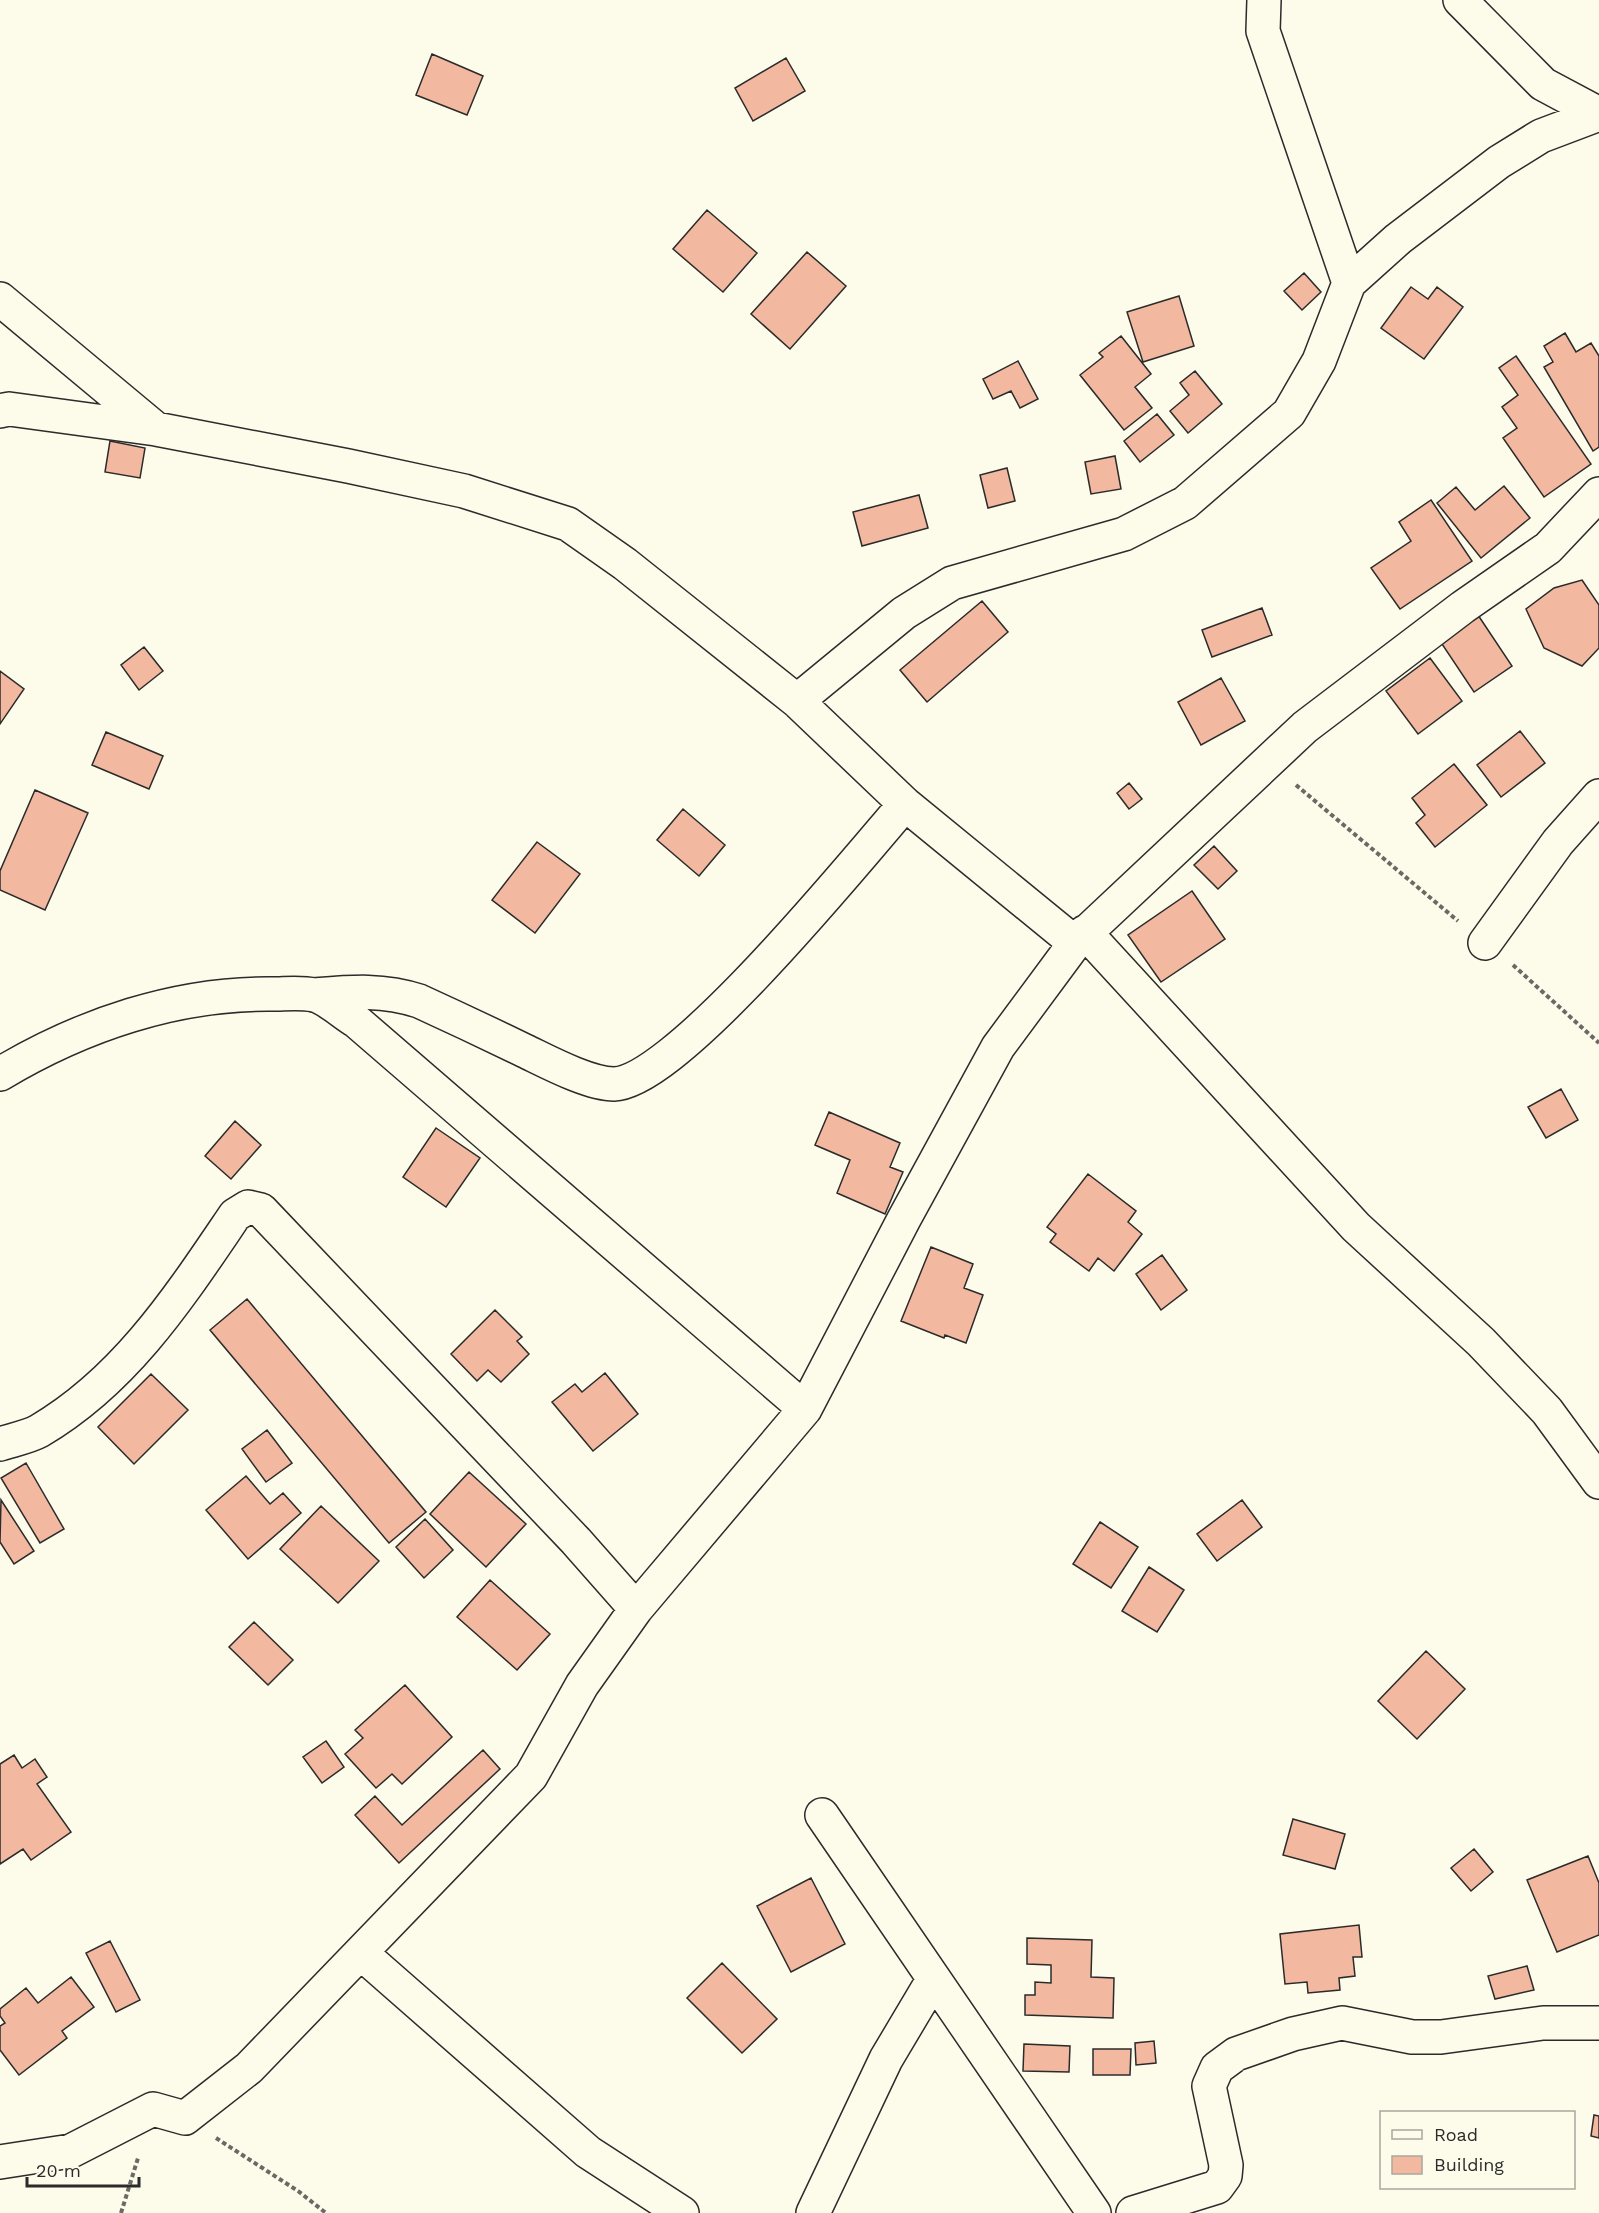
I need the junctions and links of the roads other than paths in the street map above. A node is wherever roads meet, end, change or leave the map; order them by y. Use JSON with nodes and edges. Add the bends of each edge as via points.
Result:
{"nodes":[{"id":1,"x":1264,"y":0,"type":"edge"},
{"id":2,"x":1460,"y":0,"type":"edge"},
{"id":3,"x":1599,"y":114,"type":"edge"},
{"id":4,"x":1349,"y":283,"type":"junction"},
{"id":5,"x":0,"y":299,"type":"edge"},
{"id":6,"x":0,"y":411,"type":"edge"},
{"id":7,"x":156,"y":429,"type":"junction"},
{"id":8,"x":1599,"y":494,"type":"edge"},
{"id":9,"x":797,"y":701,"type":"junction"},
{"id":10,"x":1599,"y":796,"type":"edge"},
{"id":11,"x":905,"y":804,"type":"junction"},
{"id":12,"x":1080,"y":938,"type":"junction"},
{"id":13,"x":1485,"y":943,"type":"road end"},
{"id":14,"x":314,"y":995,"type":"junction"},
{"id":15,"x":0,"y":1074,"type":"edge"},
{"id":16,"x":805,"y":1409,"type":"junction"},
{"id":17,"x":0,"y":1444,"type":"edge"},
{"id":18,"x":1598,"y":1479,"type":"edge"},
{"id":19,"x":636,"y":1609,"type":"junction"},
{"id":20,"x":822,"y":1815,"type":"dead end"},
{"id":21,"x":361,"y":1953,"type":"junction"},
{"id":22,"x":933,"y":1980,"type":"junction"},
{"id":23,"x":1599,"y":2023,"type":"edge"},
{"id":24,"x":0,"y":2162,"type":"edge"},
{"id":25,"x":682,"y":2213,"type":"edge"},
{"id":26,"x":813,"y":2213,"type":"edge"},
{"id":27,"x":1094,"y":2213,"type":"edge"},
{"id":28,"x":1133,"y":2213,"type":"edge"}],
"edges":[{"from":1,"to":4,"type":"street","via":[[1263,31]]},
{"from":2,"to":3,"type":"street","via":[[1543,84]]},
{"from":3,"to":4,"type":"street","via":[[1541,136],[1499,162],[1398,239]]},
{"from":4,"to":9,"type":"street","via":[[1319,362],[1289,412],[1185,504],[1124,534],[952,583],[904,613]]},
{"from":5,"to":7,"type":"street"},
{"from":6,"to":7,"type":"street","via":[[9,409]]},
{"from":7,"to":9,"type":"street","via":[[464,491],[568,524],[626,564]]},
{"from":8,"to":12,"type":"street","via":[[1548,548],[1463,606],[1305,727]]},
{"from":9,"to":11,"type":"street"},
{"from":10,"to":13,"type":"street","via":[[1558,842]]},
{"from":11,"to":12,"type":"street"},
{"from":11,"to":14,"type":"street","via":[[756,975],[677,1050],[643,1073],[615,1084],[573,1073],[419,1000],[370,990]]},
{"from":12,"to":16,"type":"street","via":[[998,1047]]},
{"from":12,"to":18,"type":"street","via":[[1356,1227],[1481,1342],[1547,1411]]},
{"from":14,"to":15,"type":"street","via":[[250,994],[127,1015],[40,1050]]},
{"from":14,"to":16,"type":"street","via":[[356,1021]]},
{"from":16,"to":19,"type":"street"},
{"from":17,"to":19,"type":"street","via":[[38,1432],[100,1388],[163,1319],[235,1215],[248,1207],[261,1210]]},
{"from":19,"to":21,"type":"street","via":[[582,1685],[531,1776]]},
{"from":20,"to":22,"type":"street"},
{"from":21,"to":24,"type":"street","via":[[249,2068],[185,2118],[153,2109],[70,2151]]},
{"from":21,"to":25,"type":"street","via":[[588,2152]]},
{"from":22,"to":26,"type":"street","via":[[886,2059]]},
{"from":22,"to":27,"type":"street"},
{"from":23,"to":28,"type":"street","via":[[1543,2023],[1441,2037],[1412,2037],[1342,2023],[1293,2034],[1236,2054],[1217,2068],[1209,2086],[1225,2176],[1217,2187]]}]}
